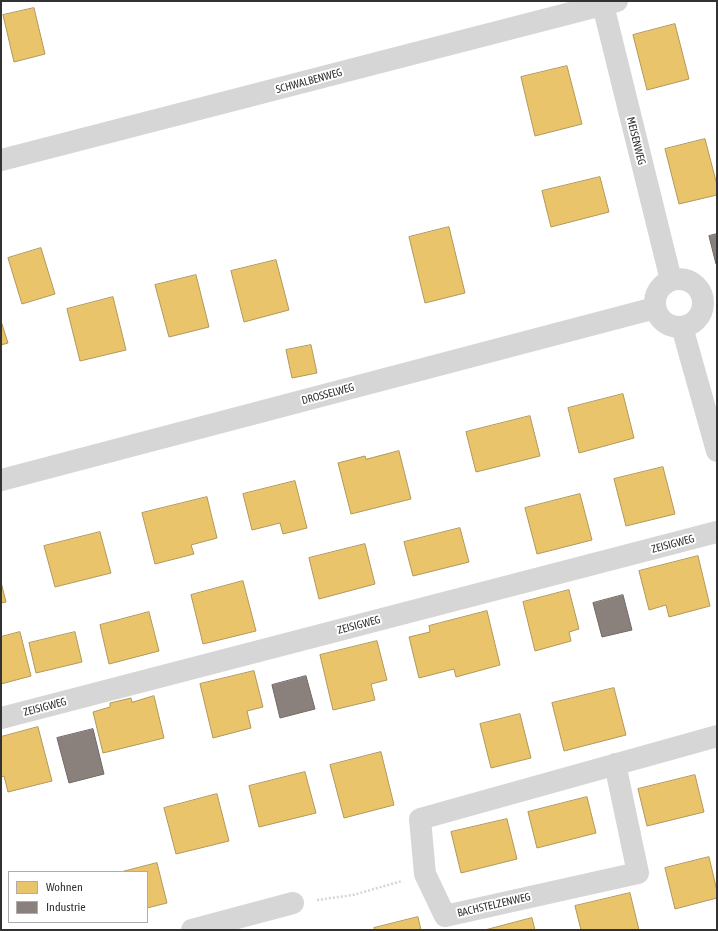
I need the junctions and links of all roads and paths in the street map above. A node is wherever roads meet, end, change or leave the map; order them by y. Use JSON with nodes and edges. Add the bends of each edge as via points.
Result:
{"nodes":[{"id":1,"x":607,"y":2,"type":"edge"},
{"id":2,"x":1,"y":160,"type":"edge"},
{"id":3,"x":671,"y":280,"type":"junction"},
{"id":4,"x":709,"y":295,"type":"edge"},
{"id":5,"x":655,"y":308,"type":"junction"},
{"id":6,"x":682,"y":326,"type":"junction"},
{"id":7,"x":717,"y":451,"type":"edge"},
{"id":8,"x":1,"y":480,"type":"edge"},
{"id":9,"x":717,"y":532,"type":"edge"},
{"id":10,"x":1,"y":718,"type":"edge"},
{"id":11,"x":717,"y":736,"type":"edge"},
{"id":12,"x":616,"y":764,"type":"junction"},
{"id":13,"x":425,"y":874,"type":"junction"},
{"id":14,"x":293,"y":903,"type":"joint"},
{"id":15,"x":192,"y":930,"type":"edge"}],
"edges":[{"from":1,"to":2,"type":"street","name":"SCHWALBENWEG"},
{"from":1,"to":3,"type":"street","name":"MEISENWEG"},
{"from":3,"to":4,"type":"street","via":[[690,282],[699,291]]},
{"from":3,"to":5,"type":"street","via":[[660,288],[656,295]]},
{"from":4,"to":6,"type":"street","via":[[696,319]]},
{"from":5,"to":6,"type":"street","via":[[665,323]]},
{"from":5,"to":8,"type":"street","name":"DROSSELWEG"},
{"from":6,"to":7,"type":"street"},
{"from":9,"to":10,"type":"street","name":"ZEISIGWEG"},
{"from":11,"to":12,"type":"street","name":"BACHSTELZENWEG"},
{"from":12,"to":13,"type":"street","name":"BACHSTELZENWEG","via":[[420,819]]},
{"from":12,"to":13,"type":"street","name":"BACHSTELZENWEG","via":[[638,873],[445,916]]},
{"from":13,"to":14,"type":"path","via":[[353,895]]},
{"from":14,"to":15,"type":"street"}]}
